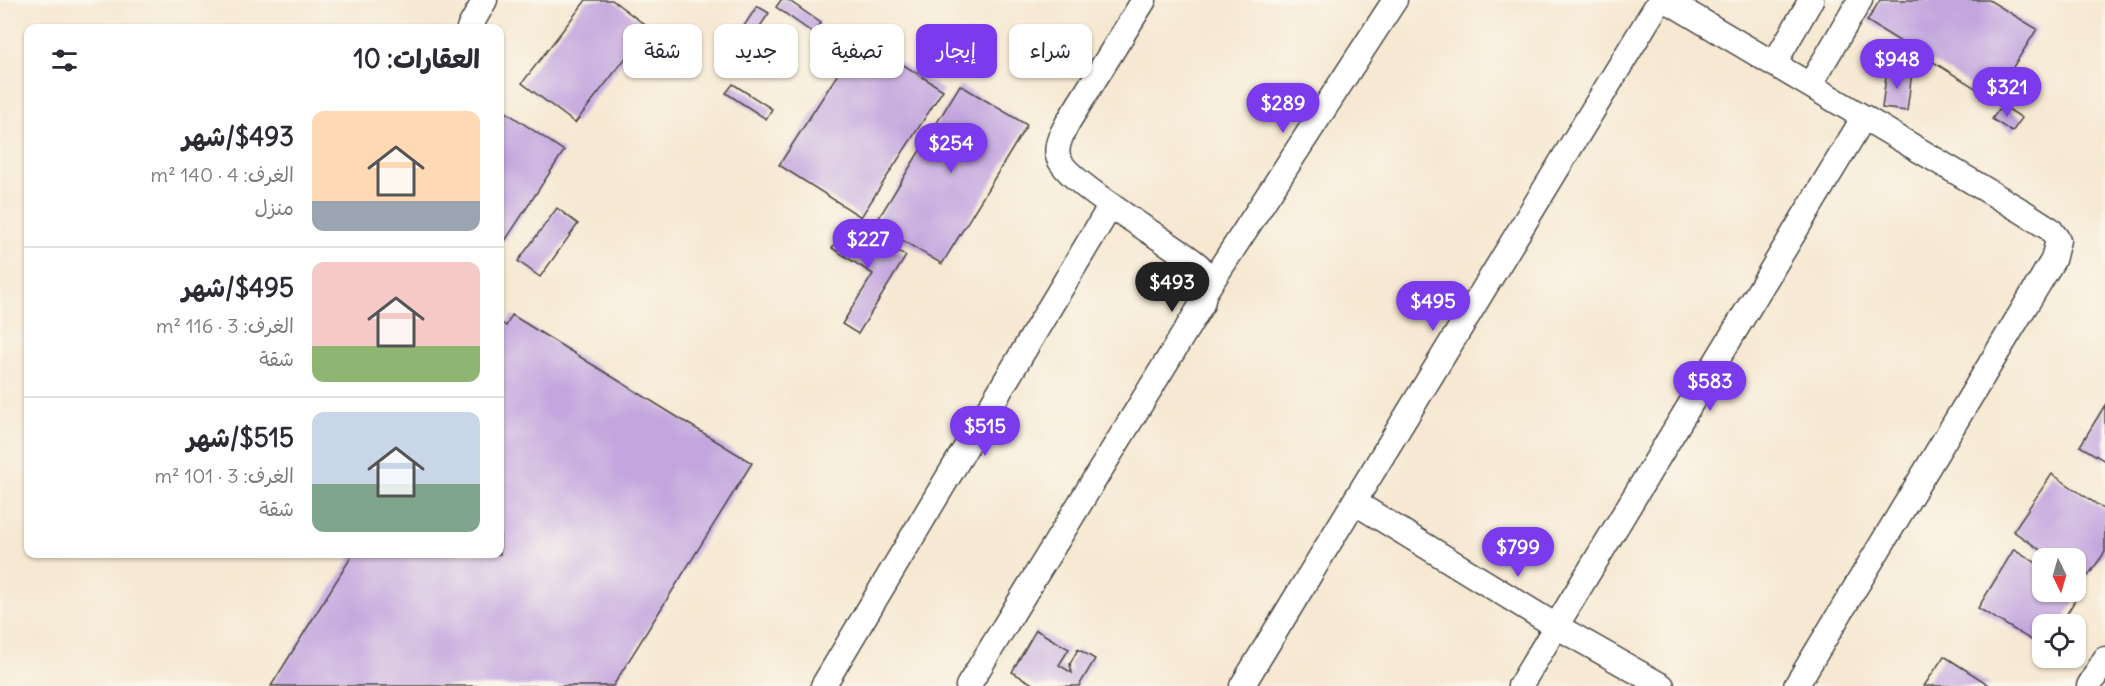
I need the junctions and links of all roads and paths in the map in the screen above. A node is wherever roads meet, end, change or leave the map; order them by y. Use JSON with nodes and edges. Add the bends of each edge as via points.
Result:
{"nodes":[{"id":1,"x":485,"y":0,"type":"edge"},
{"id":2,"x":1144,"y":0,"type":"edge"},
{"id":3,"x":1395,"y":0,"type":"edge"},
{"id":4,"x":1660,"y":0,"type":"edge"},
{"id":5,"x":1666,"y":0,"type":"edge"},
{"id":6,"x":1811,"y":0,"type":"edge"},
{"id":7,"x":1860,"y":0,"type":"edge"},
{"id":8,"x":471,"y":24,"type":"edge"},
{"id":9,"x":1774,"y":64,"type":"junction"},
{"id":10,"x":1810,"y":85,"type":"junction"},
{"id":11,"x":1864,"y":117,"type":"junction"},
{"id":12,"x":1112,"y":205,"type":"junction"},
{"id":13,"x":1205,"y":292,"type":"junction"},
{"id":14,"x":1354,"y":501,"type":"junction"},
{"id":15,"x":1556,"y":626,"type":"junction"},
{"id":16,"x":2105,"y":659,"type":"edge"},
{"id":17,"x":823,"y":686,"type":"edge"},
{"id":18,"x":968,"y":686,"type":"edge"},
{"id":19,"x":1242,"y":686,"type":"edge"},
{"id":20,"x":1520,"y":686,"type":"edge"},
{"id":21,"x":1662,"y":686,"type":"edge"},
{"id":22,"x":1796,"y":686,"type":"edge"},
{"id":23,"x":2089,"y":686,"type":"edge"}],
"edges":[{"from":1,"to":8,"type":"street"},
{"from":2,"to":12,"type":"street","via":[[1059,140],[1057,155],[1062,166]]},
{"from":3,"to":13,"type":"street"},
{"from":4,"to":14,"type":"street"},
{"from":5,"to":9,"type":"street"},
{"from":6,"to":9,"type":"street"},
{"from":7,"to":10,"type":"street"},
{"from":9,"to":10,"type":"street"},
{"from":10,"to":11,"type":"street"},
{"from":11,"to":15,"type":"street"},
{"from":11,"to":22,"type":"street","via":[[2050,229],[2058,245],[2053,260]]},
{"from":12,"to":13,"type":"street","via":[[1199,266]]},
{"from":12,"to":17,"type":"street"},
{"from":13,"to":18,"type":"street","via":[[1202,304]]},
{"from":14,"to":15,"type":"street"},
{"from":14,"to":19,"type":"street"},
{"from":15,"to":20,"type":"street"},
{"from":15,"to":21,"type":"street"},
{"from":16,"to":23,"type":"street"}]}
